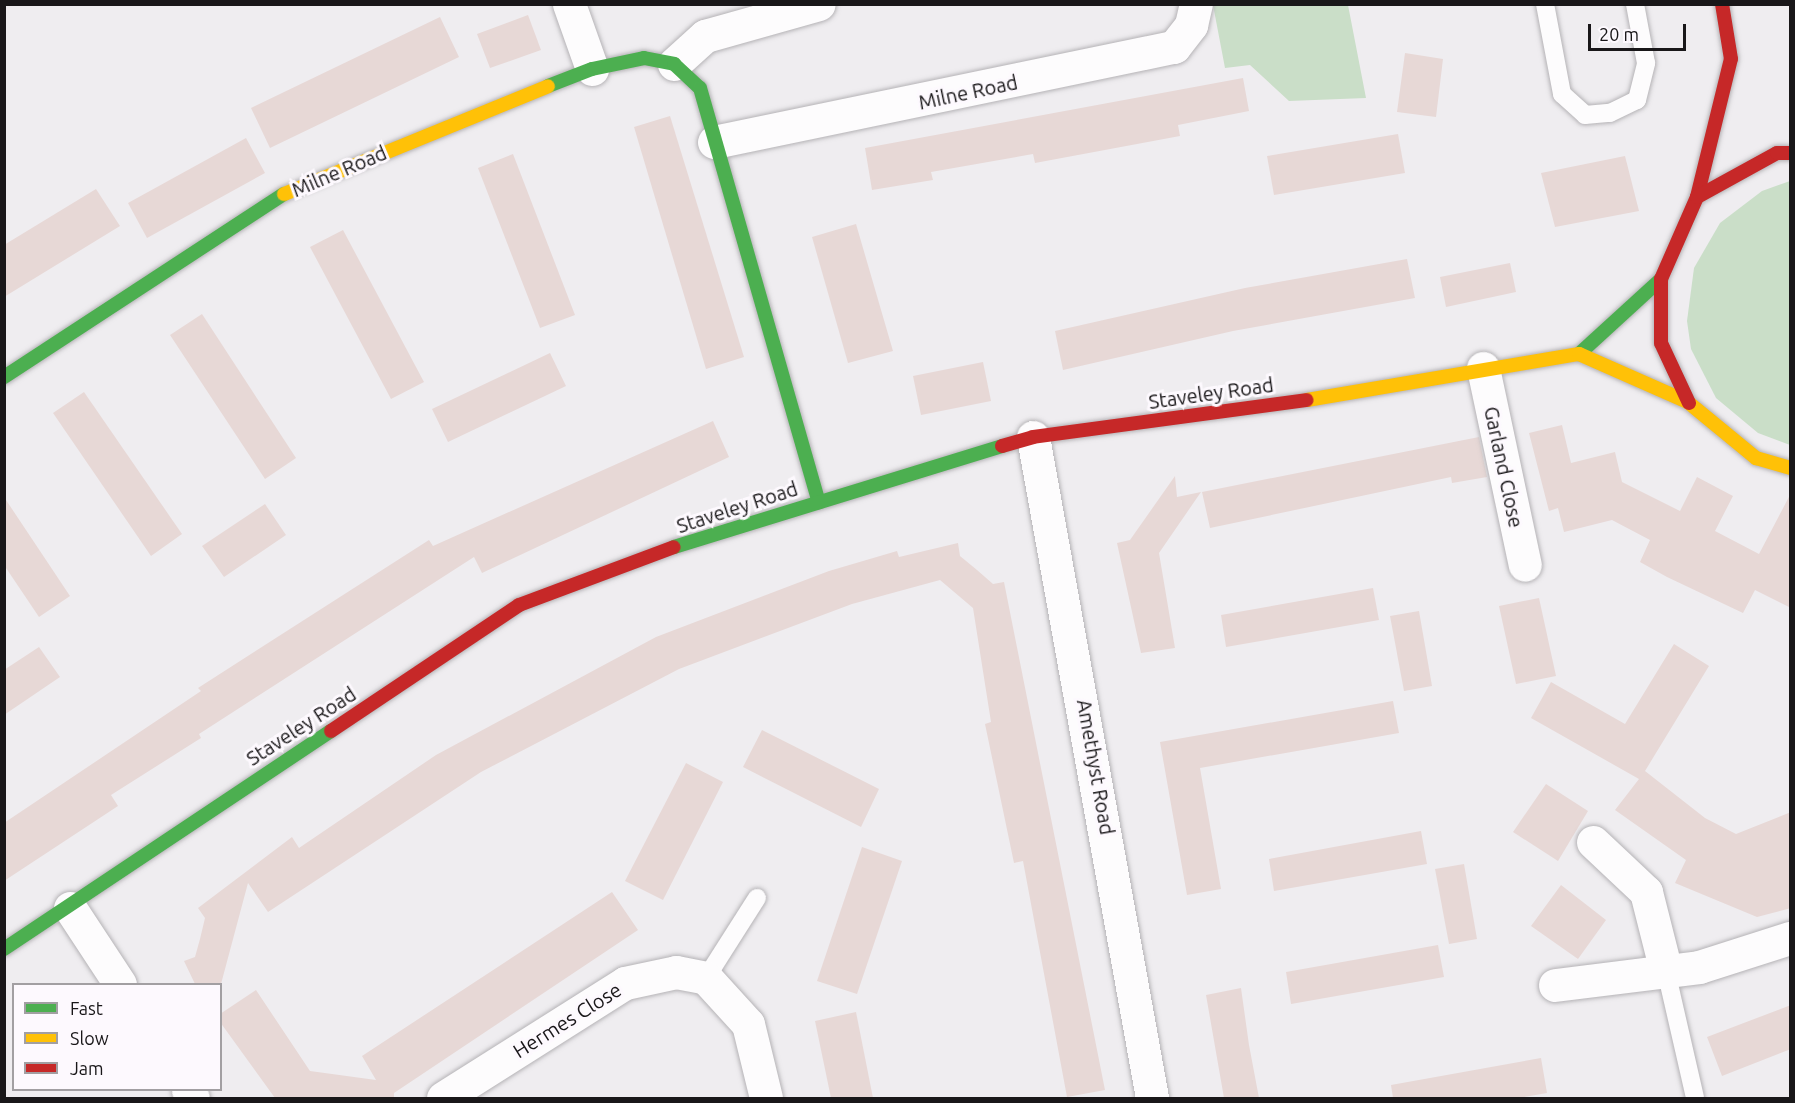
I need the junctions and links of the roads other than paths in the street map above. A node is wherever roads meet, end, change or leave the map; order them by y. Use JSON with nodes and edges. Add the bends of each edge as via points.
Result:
{"nodes":[{"id":1,"x":569,"y":4,"type":"edge"},
{"id":2,"x":819,"y":4,"type":"edge"},
{"id":3,"x":1196,"y":4,"type":"edge"},
{"id":4,"x":1545,"y":4,"type":"edge"},
{"id":5,"x":1635,"y":4,"type":"edge"},
{"id":6,"x":1722,"y":4,"type":"edge"},
{"id":7,"x":674,"y":64,"type":"junction"},
{"id":8,"x":592,"y":69,"type":"junction"},
{"id":9,"x":714,"y":142,"type":"junction"},
{"id":10,"x":1791,"y":153,"type":"edge"},
{"id":11,"x":1697,"y":197,"type":"junction"},
{"id":12,"x":1661,"y":279,"type":"junction"},
{"id":13,"x":1579,"y":354,"type":"junction"},
{"id":14,"x":1483,"y":368,"type":"junction"},
{"id":15,"x":4,"y":377,"type":"edge"},
{"id":16,"x":1688,"y":402,"type":"junction"},
{"id":17,"x":1033,"y":437,"type":"junction"},
{"id":18,"x":1791,"y":468,"type":"edge"},
{"id":19,"x":819,"y":502,"type":"junction"},
{"id":20,"x":1525,"y":565,"type":"dead end"},
{"id":21,"x":1593,"y":842,"type":"dead end"},
{"id":22,"x":757,"y":898,"type":"dead end"},
{"id":23,"x":70,"y":908,"type":"junction"},
{"id":24,"x":1791,"y":938,"type":"edge"},
{"id":25,"x":4,"y":949,"type":"edge"},
{"id":26,"x":1666,"y":971,"type":"junction"},
{"id":27,"x":706,"y":978,"type":"junction"},
{"id":28,"x":119,"y":983,"type":"edge"},
{"id":29,"x":1555,"y":986,"type":"dead end"},
{"id":30,"x":443,"y":1098,"type":"edge"},
{"id":31,"x":766,"y":1098,"type":"edge"},
{"id":32,"x":1152,"y":1098,"type":"edge"},
{"id":33,"x":1695,"y":1098,"type":"edge"}],
"edges":[{"from":1,"to":8,"type":"street"},
{"from":2,"to":7,"type":"street","via":[[705,36]]},
{"from":3,"to":9,"type":"street","name":"Milne Road","via":[[1191,25],[1174,46]]},
{"from":4,"to":5,"type":"lane","via":[[1562,94],[1585,115],[1610,113],[1637,100],[1646,63]]},
{"from":6,"to":11,"type":"street","via":[[1731,59]]},
{"from":7,"to":8,"type":"street","name":"Milne Road","via":[[644,58]]},
{"from":7,"to":9,"type":"street","via":[[700,88]]},
{"from":8,"to":15,"type":"street","name":"Milne Road","via":[[293,188]]},
{"from":9,"to":19,"type":"street"},
{"from":10,"to":11,"type":"street","via":[[1777,153]]},
{"from":11,"to":12,"type":"street"},
{"from":12,"to":13,"type":"street"},
{"from":12,"to":16,"type":"street","via":[[1662,344]]},
{"from":13,"to":14,"type":"street","name":"Staveley Road"},
{"from":13,"to":16,"type":"street"},
{"from":14,"to":17,"type":"street","name":"Staveley Road","via":[[1331,397]]},
{"from":14,"to":20,"type":"street","name":"Garland Close"},
{"from":16,"to":18,"type":"street","via":[[1756,458]]},
{"from":17,"to":19,"type":"street","name":"Staveley Road"},
{"from":17,"to":32,"type":"street","name":"Amethyst Road"},
{"from":19,"to":23,"type":"street","name":"Staveley Road","via":[[519,605]]},
{"from":21,"to":26,"type":"street","via":[[1646,892]]},
{"from":22,"to":27,"type":"lane"},
{"from":23,"to":25,"type":"street","name":"Staveley Road"},
{"from":23,"to":28,"type":"street"},
{"from":24,"to":26,"type":"street","via":[[1699,967]]},
{"from":26,"to":29,"type":"street"},
{"from":26,"to":33,"type":"lane"},
{"from":27,"to":30,"type":"street","name":"Hermes Close","via":[[676,972],[625,983]]},
{"from":27,"to":31,"type":"street","via":[[748,1024]]}]}
